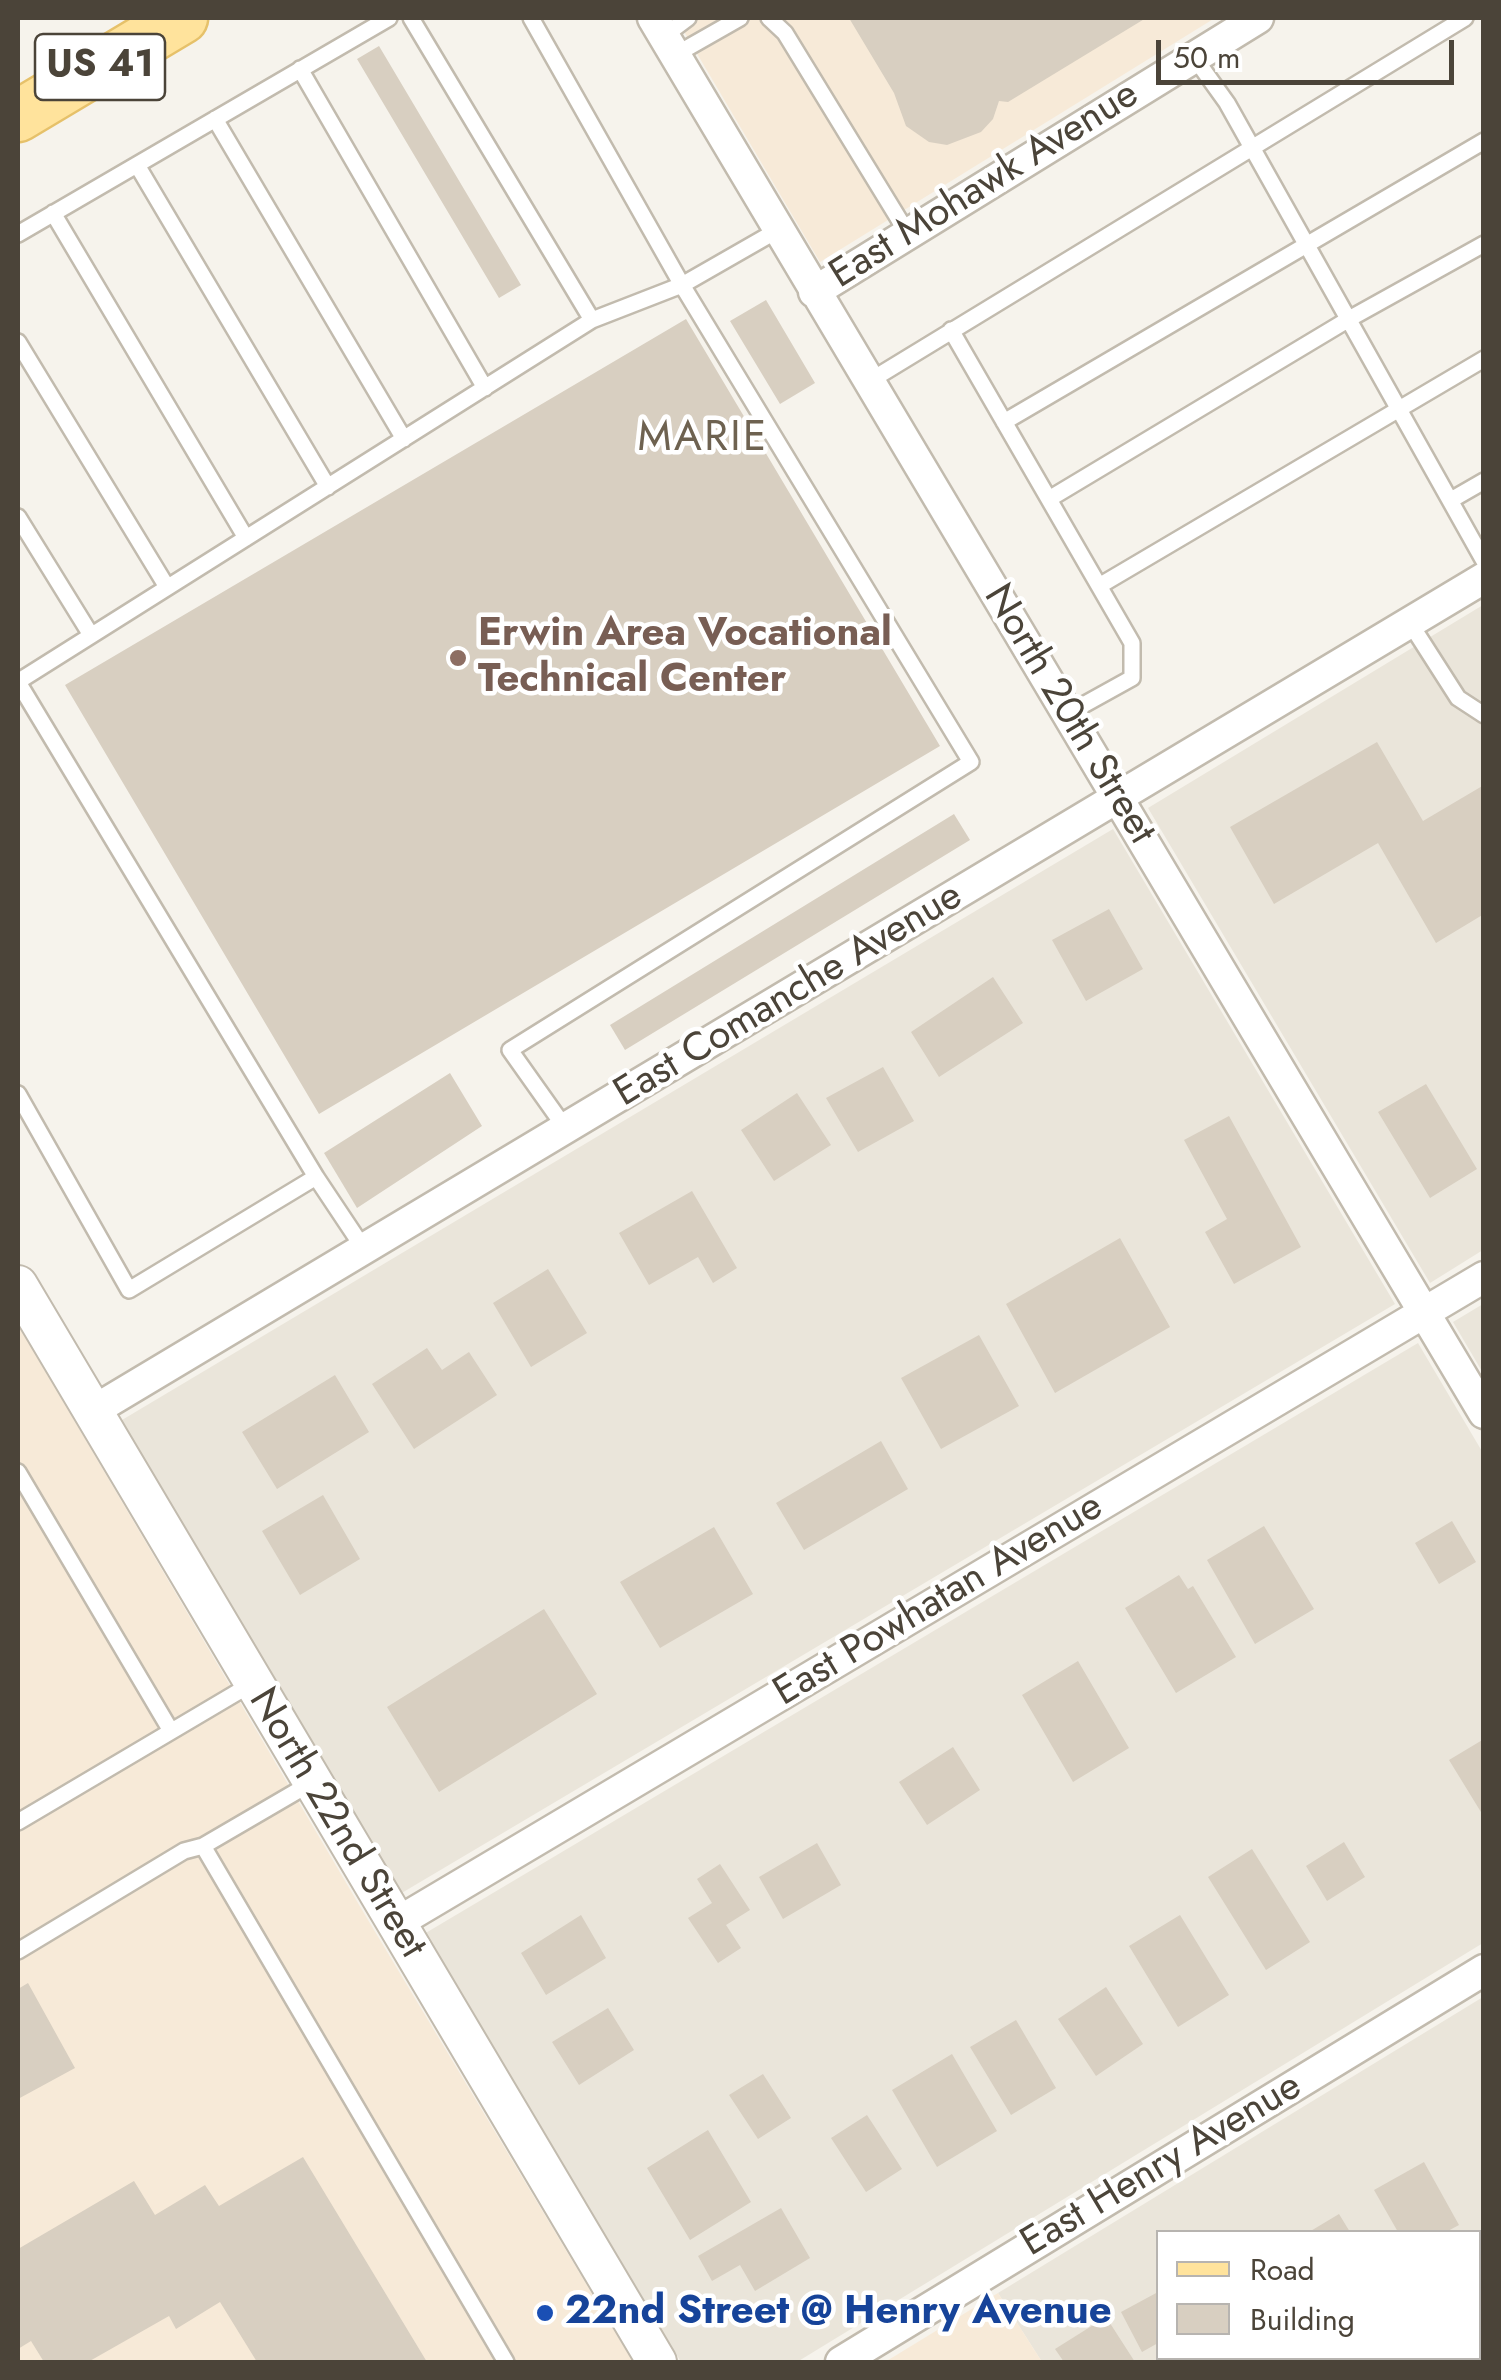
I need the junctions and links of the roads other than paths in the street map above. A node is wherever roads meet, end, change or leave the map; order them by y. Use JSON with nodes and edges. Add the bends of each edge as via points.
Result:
{"nodes":[{"id":1,"x":182,"y":18,"type":"edge"},
{"id":2,"x":388,"y":18,"type":"edge"},
{"id":3,"x":411,"y":18,"type":"edge"},
{"id":4,"x":531,"y":18,"type":"edge"},
{"id":5,"x":740,"y":18,"type":"edge"},
{"id":6,"x":769,"y":18,"type":"edge"},
{"id":7,"x":1258,"y":18,"type":"edge"},
{"id":8,"x":1465,"y":18,"type":"edge"},
{"id":9,"x":670,"y":31,"type":"edge"},
{"id":10,"x":1194,"y":57,"type":"junction"},
{"id":11,"x":300,"y":69,"type":"junction"},
{"id":12,"x":18,"y":116,"type":"edge"},
{"id":13,"x":215,"y":119,"type":"junction"},
{"id":14,"x":1484,"y":142,"type":"edge"},
{"id":15,"x":1251,"y":148,"type":"junction"},
{"id":16,"x":136,"y":165,"type":"junction"},
{"id":17,"x":53,"y":214,"type":"junction"},
{"id":18,"x":778,"y":230,"type":"junction"},
{"id":19,"x":18,"y":234,"type":"edge"},
{"id":20,"x":908,"y":234,"type":"junction"},
{"id":21,"x":1484,"y":244,"type":"edge"},
{"id":22,"x":1306,"y":245,"type":"junction"},
{"id":23,"x":682,"y":284,"type":"junction"},
{"id":24,"x":814,"y":292,"type":"junction"},
{"id":25,"x":1349,"y":319,"type":"junction"},
{"id":26,"x":592,"y":320,"type":"junction"},
{"id":27,"x":951,"y":330,"type":"junction"},
{"id":28,"x":18,"y":342,"type":"edge"},
{"id":29,"x":1484,"y":359,"type":"edge"},
{"id":30,"x":868,"y":382,"type":"junction"},
{"id":31,"x":486,"y":388,"type":"junction"},
{"id":32,"x":1399,"y":408,"type":"junction"},
{"id":33,"x":1004,"y":422,"type":"junction"},
{"id":34,"x":404,"y":439,"type":"junction"},
{"id":35,"x":1484,"y":481,"type":"edge"},
{"id":36,"x":328,"y":487,"type":"junction"},
{"id":37,"x":1049,"y":499,"type":"junction"},
{"id":38,"x":1451,"y":500,"type":"junction"},
{"id":39,"x":18,"y":517,"type":"edge"},
{"id":40,"x":246,"y":538,"type":"junction"},
{"id":41,"x":1484,"y":561,"type":"edge"},
{"id":42,"x":1484,"y":578,"type":"edge"},
{"id":43,"x":1099,"y":586,"type":"junction"},
{"id":44,"x":167,"y":587,"type":"junction"},
{"id":45,"x":1410,"y":622,"type":"junction"},
{"id":46,"x":91,"y":635,"type":"junction"},
{"id":47,"x":18,"y":681,"type":"edge"},
{"id":48,"x":1067,"y":714,"type":"junction"},
{"id":49,"x":1484,"y":715,"type":"edge"},
{"id":50,"x":1119,"y":799,"type":"junction"},
{"id":51,"x":18,"y":1094,"type":"edge"},
{"id":52,"x":566,"y":1129,"type":"junction"},
{"id":53,"x":316,"y":1177,"type":"junction"},
{"id":54,"x":364,"y":1250,"type":"junction"},
{"id":55,"x":1484,"y":1276,"type":"edge"},
{"id":56,"x":18,"y":1285,"type":"edge"},
{"id":57,"x":1424,"y":1313,"type":"junction"},
{"id":58,"x":92,"y":1411,"type":"junction"},
{"id":59,"x":1484,"y":1413,"type":"edge"},
{"id":60,"x":18,"y":1472,"type":"edge"},
{"id":61,"x":252,"y":1683,"type":"junction"},
{"id":62,"x":171,"y":1731,"type":"junction"},
{"id":63,"x":311,"y":1783,"type":"junction"},
{"id":64,"x":18,"y":1822,"type":"edge"},
{"id":65,"x":204,"y":1846,"type":"junction"},
{"id":66,"x":395,"y":1924,"type":"junction"},
{"id":67,"x":18,"y":1951,"type":"edge"},
{"id":68,"x":1484,"y":1970,"type":"edge"},
{"id":69,"x":506,"y":2362,"type":"edge"},
{"id":70,"x":657,"y":2362,"type":"edge"},
{"id":71,"x":841,"y":2362,"type":"edge"}],
"edges":[{"from":1,"to":12,"type":"main road","number":"US 41"},
{"from":2,"to":11,"type":"lane"},
{"from":3,"to":26,"type":"lane"},
{"from":4,"to":23,"type":"lane"},
{"from":5,"to":9,"type":"lane"},
{"from":6,"to":20,"type":"lane","via":[[785,33]]},
{"from":7,"to":10,"type":"street","name":"East Mohawk Avenue"},
{"from":8,"to":15,"type":"lane"},
{"from":9,"to":18,"type":"street","name":"North 20th Street"},
{"from":10,"to":15,"type":"lane"},
{"from":10,"to":20,"type":"street","name":"East Mohawk Avenue"},
{"from":11,"to":13,"type":"lane"},
{"from":11,"to":31,"type":"lane"},
{"from":13,"to":16,"type":"lane"},
{"from":13,"to":34,"type":"lane"},
{"from":14,"to":22,"type":"lane"},
{"from":15,"to":22,"type":"lane"},
{"from":15,"to":27,"type":"lane"},
{"from":16,"to":17,"type":"lane"},
{"from":16,"to":36,"type":"lane"},
{"from":17,"to":19,"type":"lane"},
{"from":17,"to":40,"type":"lane"},
{"from":18,"to":23,"type":"lane"},
{"from":18,"to":24,"type":"street","name":"North 20th Street"},
{"from":20,"to":24,"type":"street","name":"East Mohawk Avenue"},
{"from":21,"to":25,"type":"lane"},
{"from":22,"to":25,"type":"lane"},
{"from":22,"to":33,"type":"lane"},
{"from":23,"to":26,"type":"lane"},
{"from":23,"to":52,"type":"lane","via":[[971,762],[510,1050]]},
{"from":24,"to":30,"type":"street","name":"North 20th Street"},
{"from":25,"to":32,"type":"lane"},
{"from":25,"to":37,"type":"lane"},
{"from":26,"to":31,"type":"lane"},
{"from":27,"to":30,"type":"lane"},
{"from":27,"to":33,"type":"lane"},
{"from":28,"to":44,"type":"lane"},
{"from":29,"to":32,"type":"lane"},
{"from":30,"to":48,"type":"street","name":"North 20th Street"},
{"from":31,"to":34,"type":"lane"},
{"from":32,"to":38,"type":"lane"},
{"from":32,"to":43,"type":"lane"},
{"from":33,"to":37,"type":"lane"},
{"from":34,"to":36,"type":"lane"},
{"from":35,"to":38,"type":"lane"},
{"from":36,"to":40,"type":"lane"},
{"from":37,"to":43,"type":"lane"},
{"from":38,"to":41,"type":"lane"},
{"from":39,"to":46,"type":"lane"},
{"from":40,"to":44,"type":"lane"},
{"from":42,"to":45,"type":"street","name":"East Comanche Avenue"},
{"from":43,"to":48,"type":"lane","via":[[1132,643],[1132,678]]},
{"from":44,"to":46,"type":"lane"},
{"from":45,"to":49,"type":"lane","via":[[1458,698]]},
{"from":45,"to":50,"type":"street","name":"East Comanche Avenue"},
{"from":46,"to":47,"type":"lane"},
{"from":47,"to":53,"type":"lane"},
{"from":48,"to":50,"type":"street","name":"North 20th Street"},
{"from":50,"to":52,"type":"street","name":"East Comanche Avenue"},
{"from":50,"to":57,"type":"street","name":"North 20th Street"},
{"from":51,"to":53,"type":"lane","via":[[128,1290]]},
{"from":52,"to":54,"type":"street","name":"East Comanche Avenue"},
{"from":53,"to":54,"type":"lane"},
{"from":54,"to":58,"type":"street","name":"East Comanche Avenue"},
{"from":55,"to":57,"type":"street","name":"East Powhatan Avenue"},
{"from":56,"to":58,"type":"street","name":"North 22nd Street"},
{"from":57,"to":59,"type":"street","name":"North 20th Street"},
{"from":57,"to":66,"type":"street","name":"East Powhatan Avenue"},
{"from":58,"to":61,"type":"street","name":"North 22nd Street"},
{"from":60,"to":62,"type":"lane"},
{"from":61,"to":62,"type":"lane"},
{"from":61,"to":63,"type":"street","name":"North 22nd Street"},
{"from":62,"to":64,"type":"lane"},
{"from":63,"to":65,"type":"lane"},
{"from":63,"to":66,"type":"street","name":"North 22nd Street"},
{"from":65,"to":67,"type":"lane","via":[[184,1850]]},
{"from":65,"to":69,"type":"lane"},
{"from":66,"to":70,"type":"street","name":"North 22nd Street"},
{"from":68,"to":71,"type":"street","name":"East Henry Avenue"}]}
